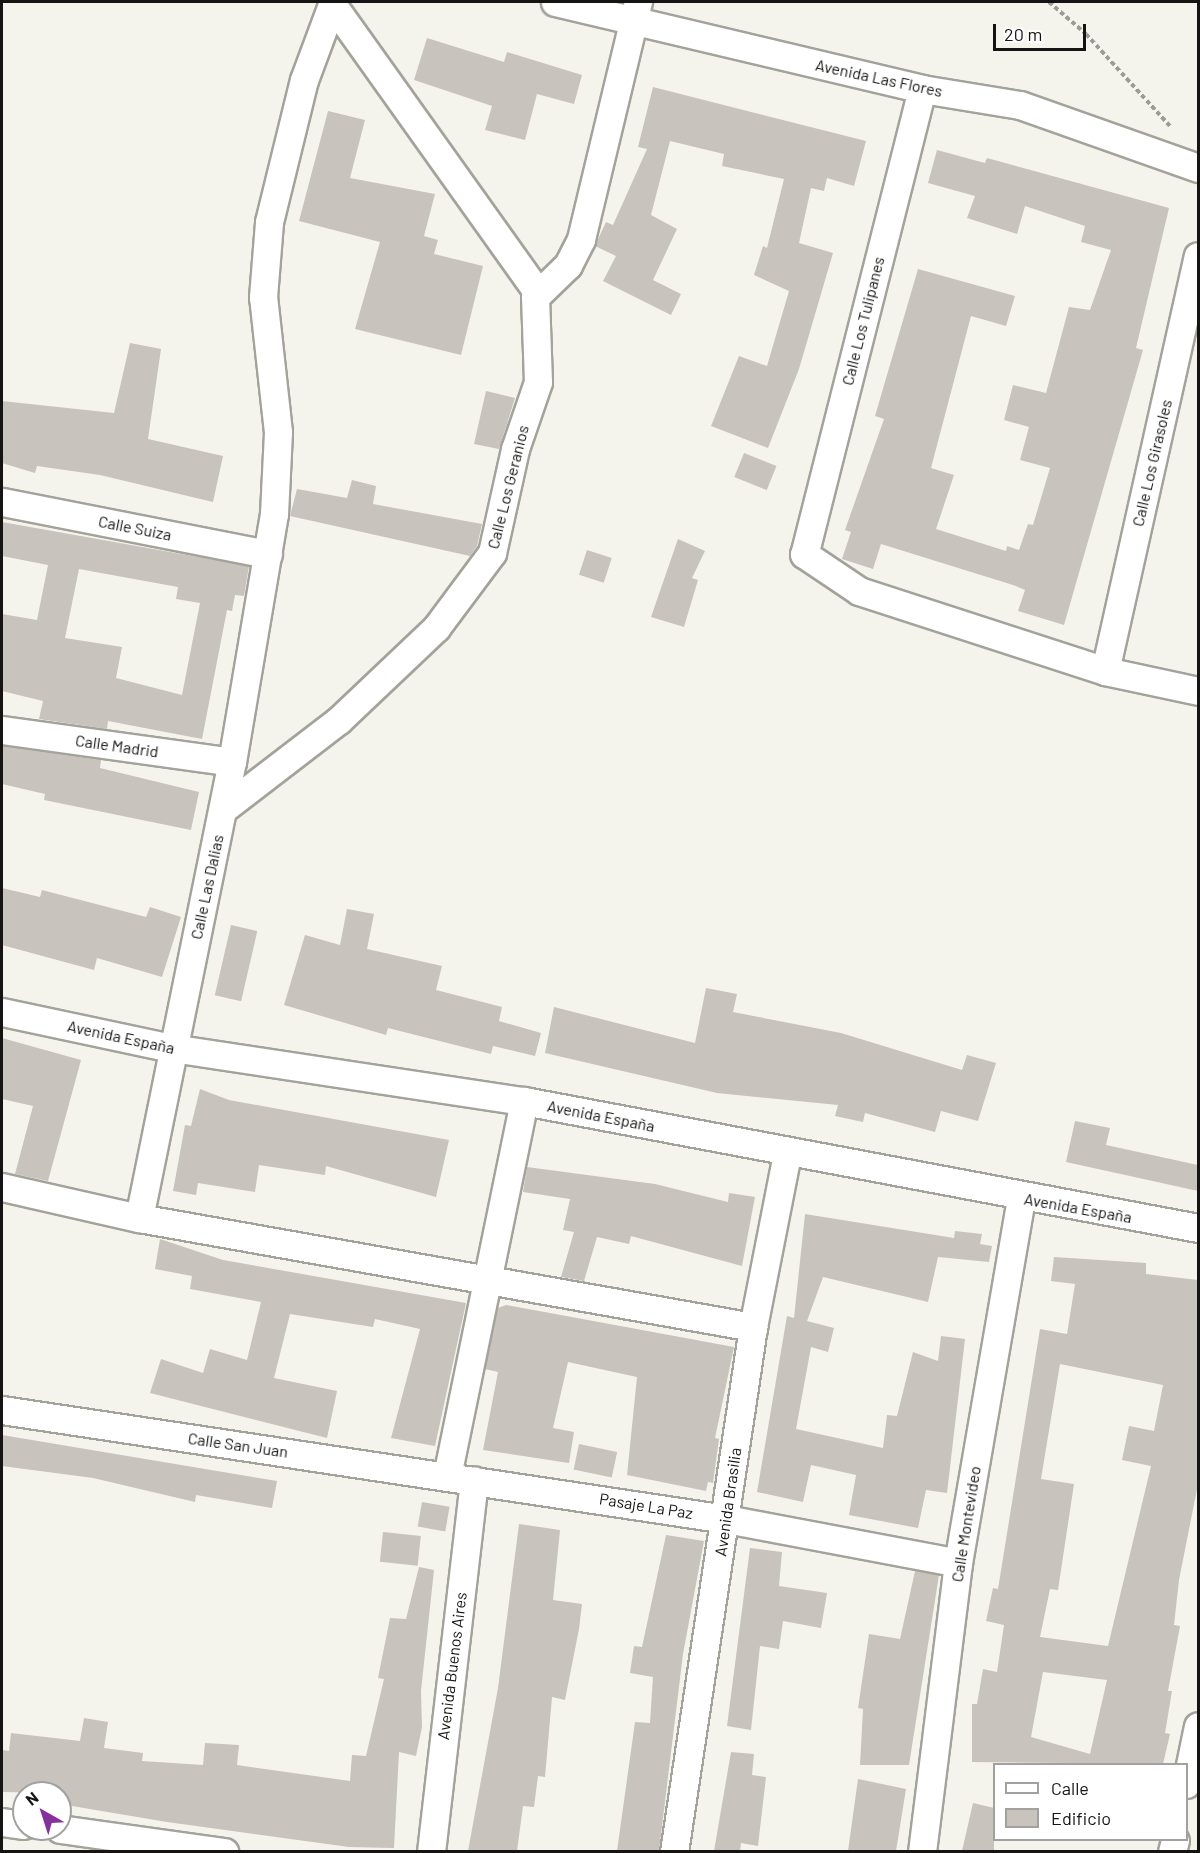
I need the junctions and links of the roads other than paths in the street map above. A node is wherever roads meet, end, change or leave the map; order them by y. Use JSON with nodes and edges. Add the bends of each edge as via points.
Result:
{"nodes":[{"id":1,"x":555,"y":2,"type":"edge"},
{"id":2,"x":333,"y":3,"type":"edge"},
{"id":3,"x":635,"y":12,"type":"edge"},
{"id":4,"x":922,"y":88,"type":"junction"},
{"id":5,"x":1198,"y":168,"type":"edge"},
{"id":6,"x":1198,"y":256,"type":"edge"},
{"id":7,"x":537,"y":291,"type":"junction"},
{"id":8,"x":2,"y":502,"type":"edge"},
{"id":9,"x":268,"y":554,"type":"junction"},
{"id":10,"x":1105,"y":671,"type":"junction"},
{"id":11,"x":1198,"y":691,"type":"edge"},
{"id":12,"x":2,"y":730,"type":"edge"},
{"id":13,"x":232,"y":762,"type":"junction"},
{"id":14,"x":223,"y":809,"type":"junction"},
{"id":15,"x":2,"y":1012,"type":"edge"},
{"id":16,"x":172,"y":1048,"type":"junction"},
{"id":17,"x":524,"y":1101,"type":"junction"},
{"id":18,"x":787,"y":1153,"type":"junction"},
{"id":19,"x":2,"y":1187,"type":"edge"},
{"id":20,"x":1021,"y":1198,"type":"junction"},
{"id":21,"x":139,"y":1218,"type":"junction"},
{"id":22,"x":1198,"y":1228,"type":"edge"},
{"id":23,"x":484,"y":1280,"type":"junction"},
{"id":24,"x":753,"y":1327,"type":"junction"},
{"id":25,"x":2,"y":1410,"type":"edge"},
{"id":26,"x":447,"y":1476,"type":"junction"},
{"id":27,"x":474,"y":1480,"type":"junction"},
{"id":28,"x":726,"y":1519,"type":"junction"},
{"id":29,"x":958,"y":1563,"type":"junction"},
{"id":30,"x":1198,"y":1726,"type":"edge"},
{"id":31,"x":1188,"y":1774,"type":"edge"},
{"id":32,"x":72,"y":1831,"type":"edge"},
{"id":33,"x":165,"y":1846,"type":"edge"},
{"id":34,"x":224,"y":1851,"type":"edge"},
{"id":35,"x":430,"y":1851,"type":"edge"},
{"id":36,"x":674,"y":1851,"type":"edge"},
{"id":37,"x":922,"y":1851,"type":"edge"}],
"edges":[{"from":1,"to":3,"type":"street","name":"Avenida Las Flores"},
{"from":2,"to":7,"type":"street"},
{"from":2,"to":9,"type":"street","name":"Calle Las Dalias","via":[[304,80],[264,259],[265,334],[278,432]]},
{"from":3,"to":4,"type":"street","name":"Avenida Las Flores"},
{"from":3,"to":7,"type":"street","via":[[581,239],[568,265]]},
{"from":4,"to":5,"type":"street","name":"Avenida Las Flores","via":[[1020,105]]},
{"from":4,"to":10,"type":"street","name":"Calle Los Tulipanes","via":[[804,554],[859,591]]},
{"from":6,"to":10,"type":"street","name":"Calle Los Girasoles"},
{"from":7,"to":14,"type":"street","name":"Calle Los Geranios","via":[[538,381],[515,449],[498,536],[477,579],[436,628],[339,720]]},
{"from":8,"to":9,"type":"street","name":"Calle Suiza"},
{"from":9,"to":13,"type":"street","name":"Calle Las Dalias"},
{"from":10,"to":11,"type":"street"},
{"from":12,"to":13,"type":"street","name":"Calle Madrid"},
{"from":13,"to":14,"type":"street","name":"Calle Las Dalias"},
{"from":14,"to":16,"type":"street","name":"Calle Las Dalias"},
{"from":15,"to":16,"type":"street","name":"Avenida España"},
{"from":16,"to":17,"type":"street","name":"Avenida España"},
{"from":16,"to":21,"type":"street","name":"Calle Las Dalias"},
{"from":17,"to":18,"type":"street","name":"Avenida España"},
{"from":17,"to":23,"type":"street"},
{"from":18,"to":20,"type":"street","name":"Avenida España"},
{"from":18,"to":24,"type":"street","name":"Avenida Brasilia"},
{"from":19,"to":21,"type":"street"},
{"from":20,"to":22,"type":"street","name":"Avenida España"},
{"from":20,"to":29,"type":"street","name":"Calle Montevideo"},
{"from":21,"to":23,"type":"street"},
{"from":23,"to":24,"type":"street"},
{"from":23,"to":26,"type":"street"},
{"from":24,"to":28,"type":"street","name":"Avenida Brasilia"},
{"from":25,"to":26,"type":"street","name":"Calle San Juan"},
{"from":26,"to":27,"type":"street","name":"Calle San Juan"},
{"from":27,"to":28,"type":"street","name":"Pasaje La Paz"},
{"from":27,"to":35,"type":"street","name":"Avenida Buenos Aires"},
{"from":28,"to":29,"type":"street","name":"Pasaje La Paz"},
{"from":28,"to":36,"type":"street","name":"Avenida Brasilia"},
{"from":29,"to":37,"type":"street","name":"Calle Montevideo"},
{"from":30,"to":31,"type":"street"},
{"from":32,"to":33,"type":"street"},
{"from":33,"to":34,"type":"street"}]}
